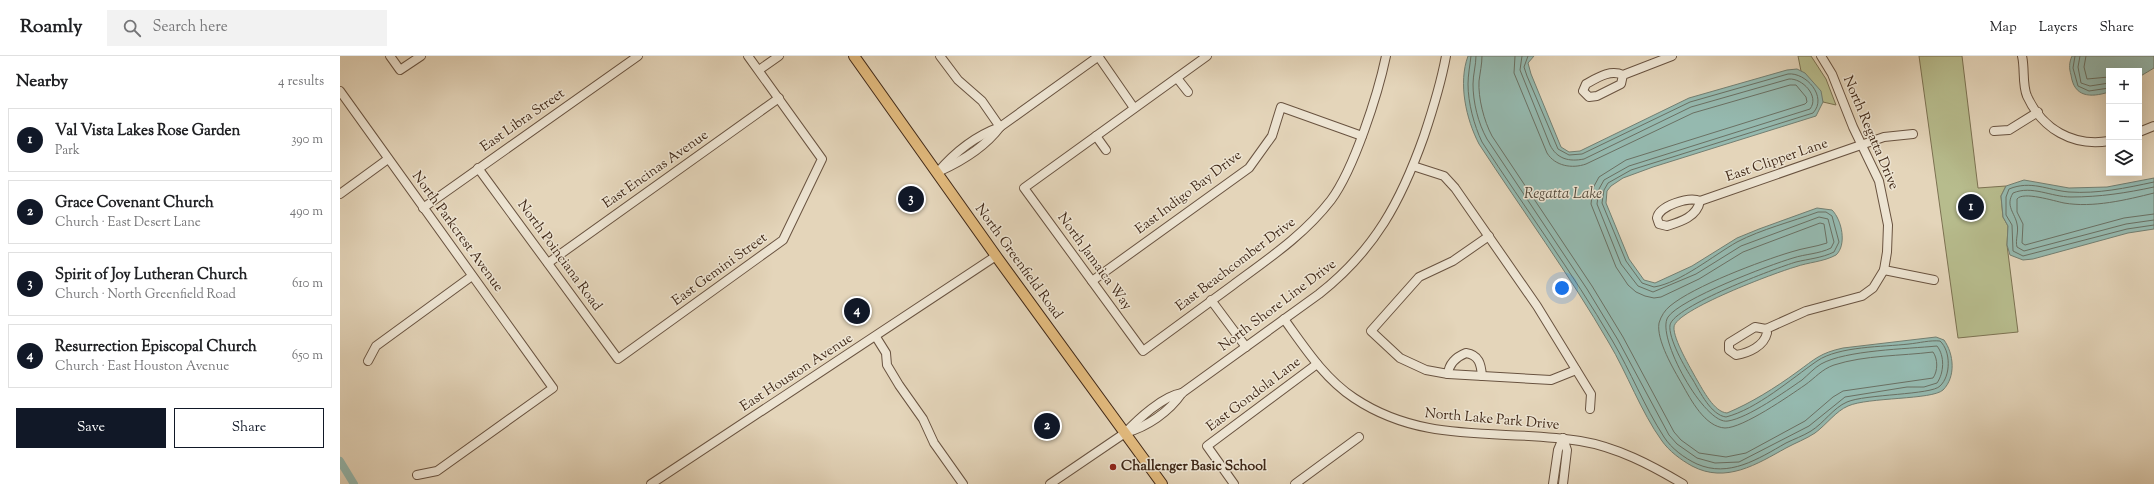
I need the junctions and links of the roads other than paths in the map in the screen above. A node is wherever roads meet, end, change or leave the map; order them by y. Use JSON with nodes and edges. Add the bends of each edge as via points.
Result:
{"nodes":[{"id":1,"x":390,"y":56,"type":"edge"},
{"id":2,"x":421,"y":56,"type":"edge"},
{"id":3,"x":638,"y":56,"type":"edge"},
{"id":4,"x":779,"y":56,"type":"edge"},
{"id":5,"x":854,"y":56,"type":"edge"},
{"id":6,"x":940,"y":56,"type":"edge"},
{"id":7,"x":1098,"y":56,"type":"edge"},
{"id":8,"x":1207,"y":56,"type":"edge"},
{"id":9,"x":1386,"y":56,"type":"edge"},
{"id":10,"x":1446,"y":56,"type":"edge"},
{"id":11,"x":1672,"y":56,"type":"edge"},
{"id":12,"x":1822,"y":56,"type":"edge"},
{"id":13,"x":2022,"y":56,"type":"edge"},
{"id":14,"x":751,"y":57,"type":"edge"},
{"id":15,"x":759,"y":70,"type":"junction"},
{"id":16,"x":1623,"y":75,"type":"junction"},
{"id":17,"x":1177,"y":78,"type":"junction"},
{"id":18,"x":340,"y":91,"type":"edge"},
{"id":19,"x":1188,"y":92,"type":"dead end"},
{"id":20,"x":779,"y":98,"type":"junction"},
{"id":21,"x":1134,"y":108,"type":"junction"},
{"id":22,"x":2038,"y":112,"type":"junction"},
{"id":23,"x":2154,"y":126,"type":"edge"},
{"id":24,"x":1000,"y":127,"type":"junction"},
{"id":25,"x":1994,"y":131,"type":"dead end"},
{"id":26,"x":2142,"y":131,"type":"edge"},
{"id":27,"x":1913,"y":134,"type":"dead end"},
{"id":28,"x":1096,"y":136,"type":"junction"},
{"id":29,"x":1362,"y":136,"type":"junction"},
{"id":30,"x":2106,"y":141,"type":"edge"},
{"id":31,"x":1863,"y":145,"type":"junction"},
{"id":32,"x":1106,"y":150,"type":"dead end"},
{"id":33,"x":388,"y":159,"type":"junction"},
{"id":34,"x":1413,"y":166,"type":"junction"},
{"id":35,"x":478,"y":168,"type":"junction"},
{"id":36,"x":937,"y":173,"type":"junction"},
{"id":37,"x":340,"y":194,"type":"edge"},
{"id":38,"x":1700,"y":202,"type":"junction"},
{"id":39,"x":423,"y":208,"type":"junction"},
{"id":40,"x":1489,"y":236,"type":"junction"},
{"id":41,"x":996,"y":256,"type":"junction"},
{"id":42,"x":548,"y":263,"type":"junction"},
{"id":43,"x":1884,"y":270,"type":"junction"},
{"id":44,"x":472,"y":276,"type":"junction"},
{"id":45,"x":1934,"y":280,"type":"dead end"},
{"id":46,"x":1092,"y":281,"type":"junction"},
{"id":47,"x":1211,"y":300,"type":"junction"},
{"id":48,"x":1284,"y":320,"type":"junction"},
{"id":49,"x":1766,"y":329,"type":"junction"},
{"id":50,"x":876,"y":337,"type":"junction"},
{"id":51,"x":1246,"y":347,"type":"junction"},
{"id":52,"x":1143,"y":351,"type":"joint"},
{"id":53,"x":618,"y":359,"type":"joint"},
{"id":54,"x":368,"y":361,"type":"dead end"},
{"id":55,"x":1317,"y":364,"type":"junction"},
{"id":56,"x":1576,"y":370,"type":"junction"},
{"id":57,"x":1448,"y":374,"type":"junction"},
{"id":58,"x":1482,"y":376,"type":"junction"},
{"id":59,"x":1590,"y":409,"type":"dead end"},
{"id":60,"x":1125,"y":433,"type":"junction"},
{"id":61,"x":1359,"y":438,"type":"dead end"},
{"id":62,"x":1563,"y":438,"type":"junction"},
{"id":63,"x":417,"y":475,"type":"dead end"},
{"id":64,"x":651,"y":484,"type":"edge"},
{"id":65,"x":963,"y":484,"type":"edge"},
{"id":66,"x":1050,"y":484,"type":"edge"},
{"id":67,"x":1162,"y":484,"type":"edge"},
{"id":68,"x":1234,"y":484,"type":"edge"},
{"id":69,"x":1294,"y":484,"type":"edge"},
{"id":70,"x":1553,"y":484,"type":"edge"},
{"id":71,"x":1563,"y":484,"type":"edge"},
{"id":72,"x":1683,"y":484,"type":"edge"}],
"edges":[{"from":1,"to":2,"type":"street","via":[[400,70]]},
{"from":3,"to":35,"type":"street","name":"East Libra Street"},
{"from":4,"to":15,"type":"street"},
{"from":5,"to":36,"type":"main road","name":"North Greenfield Road"},
{"from":6,"to":24,"type":"street","via":[[958,80],[982,102]]},
{"from":7,"to":21,"type":"street"},
{"from":7,"to":24,"type":"street"},
{"from":8,"to":17,"type":"street"},
{"from":9,"to":29,"type":"street","name":"East Beachcomber Drive"},
{"from":10,"to":34,"type":"street","name":"North Shore Line Drive","via":[[1439,91]]},
{"from":11,"to":16,"type":"street"},
{"from":12,"to":31,"type":"street","name":"North Regatta Drive"},
{"from":13,"to":22,"type":"street","via":[[2026,95]]},
{"from":14,"to":15,"type":"street"},
{"from":15,"to":20,"type":"street"},
{"from":16,"to":16,"type":"street","via":[[1609,73],[1586,84],[1583,91],[1589,97],[1597,96],[1621,84]]},
{"from":17,"to":19,"type":"street"},
{"from":17,"to":21,"type":"street"},
{"from":18,"to":33,"type":"street","name":"North Parkcrest Avenue"},
{"from":20,"to":42,"type":"street","name":"East Encinas Avenue"},
{"from":20,"to":53,"type":"street","name":"East Gemini Street","via":[[822,159],[782,240]]},
{"from":21,"to":28,"type":"street"},
{"from":22,"to":25,"type":"street","via":[[2009,130]]},
{"from":22,"to":30,"type":"street","via":[[2055,131],[2076,141]]},
{"from":23,"to":26,"type":"street"},
{"from":24,"to":36,"type":"street","via":[[991,140],[956,164]]},
{"from":27,"to":31,"type":"street","name":"East Clipper Lane","via":[[1884,137]]},
{"from":28,"to":32,"type":"street"},
{"from":28,"to":46,"type":"street","name":"North Jamaica Way","via":[[1024,188]]},
{"from":29,"to":46,"type":"street","name":"East Indigo Bay Drive","via":[[1281,107],[1272,136],[1248,168]]},
{"from":29,"to":47,"type":"street","name":"East Beachcomber Drive","via":[[1345,175],[1332,198],[1317,216],[1278,252]]},
{"from":31,"to":38,"type":"street","name":"East Clipper Lane"},
{"from":31,"to":43,"type":"street","name":"North Regatta Drive","via":[[1879,181],[1885,204],[1888,252]]},
{"from":33,"to":37,"type":"street"},
{"from":33,"to":39,"type":"street","name":"North Parkcrest Avenue"},
{"from":34,"to":40,"type":"street","via":[[1436,172],[1450,182]]},
{"from":34,"to":48,"type":"street","name":"North Shore Line Drive","via":[[1389,217],[1360,256],[1338,278]]},
{"from":35,"to":39,"type":"street","name":"East Libra Street"},
{"from":35,"to":42,"type":"street","name":"North Poinciana Road"},
{"from":36,"to":41,"type":"main road","name":"North Greenfield Road"},
{"from":38,"to":38,"type":"street","name":"East Clipper Lane","via":[[1688,200],[1661,211],[1657,218],[1659,224],[1666,226],[1692,215],[1699,208]]},
{"from":39,"to":44,"type":"street","name":"North Parkcrest Avenue"},
{"from":40,"to":56,"type":"street","via":[[1538,306]]},
{"from":40,"to":57,"type":"street","via":[[1453,261],[1419,277],[1371,331],[1400,358],[1426,370]]},
{"from":41,"to":50,"type":"street","name":"East Houston Avenue"},
{"from":41,"to":60,"type":"main road","name":"North Greenfield Road"},
{"from":42,"to":53,"type":"street","name":"North Poinciana Road"},
{"from":43,"to":45,"type":"street"},
{"from":43,"to":49,"type":"street","name":"North Regatta Drive","via":[[1873,288],[1862,296],[1806,311]]},
{"from":44,"to":54,"type":"street","via":[[376,346]]},
{"from":44,"to":63,"type":"street","name":"North Parkcrest Avenue","via":[[552,388],[437,471]]},
{"from":46,"to":52,"type":"street","name":"North Jamaica Way"},
{"from":47,"to":51,"type":"street"},
{"from":47,"to":52,"type":"street","name":"East Beachcomber Drive"},
{"from":48,"to":51,"type":"street","name":"North Shore Line Drive"},
{"from":48,"to":55,"type":"street","name":"North Lake Park Drive"},
{"from":49,"to":49,"type":"street","name":"North Regatta Drive","via":[[1755,327],[1749,330],[1729,343],[1729,350],[1736,355],[1752,350],[1763,343]]},
{"from":50,"to":64,"type":"street","name":"East Houston Avenue"},
{"from":50,"to":65,"type":"street","via":[[886,353],[887,365],[895,379],[923,419],[934,443]]},
{"from":51,"to":60,"type":"street","name":"North Shore Line Drive","via":[[1182,393],[1174,404],[1140,429]]},
{"from":55,"to":62,"type":"street","name":"North Lake Park Drive","via":[[1353,397],[1384,415],[1409,424],[1446,432]]},
{"from":55,"to":68,"type":"street","name":"East Gondola Lane","via":[[1207,446]]},
{"from":56,"to":58,"type":"street","via":[[1552,380]]},
{"from":56,"to":59,"type":"street","via":[[1591,394]]},
{"from":57,"to":58,"type":"street"},
{"from":57,"to":58,"type":"street","via":[[1453,362],[1466,352],[1478,358]]},
{"from":60,"to":66,"type":"street","name":"North Shore Line Drive"},
{"from":60,"to":67,"type":"main road","name":"North Greenfield Road"},
{"from":61,"to":69,"type":"street"},
{"from":62,"to":70,"type":"street","via":[[1558,450]]},
{"from":62,"to":71,"type":"street","via":[[1567,450]]},
{"from":62,"to":72,"type":"street","name":"North Lake Park Drive","via":[[1621,453],[1656,468]]}]}
